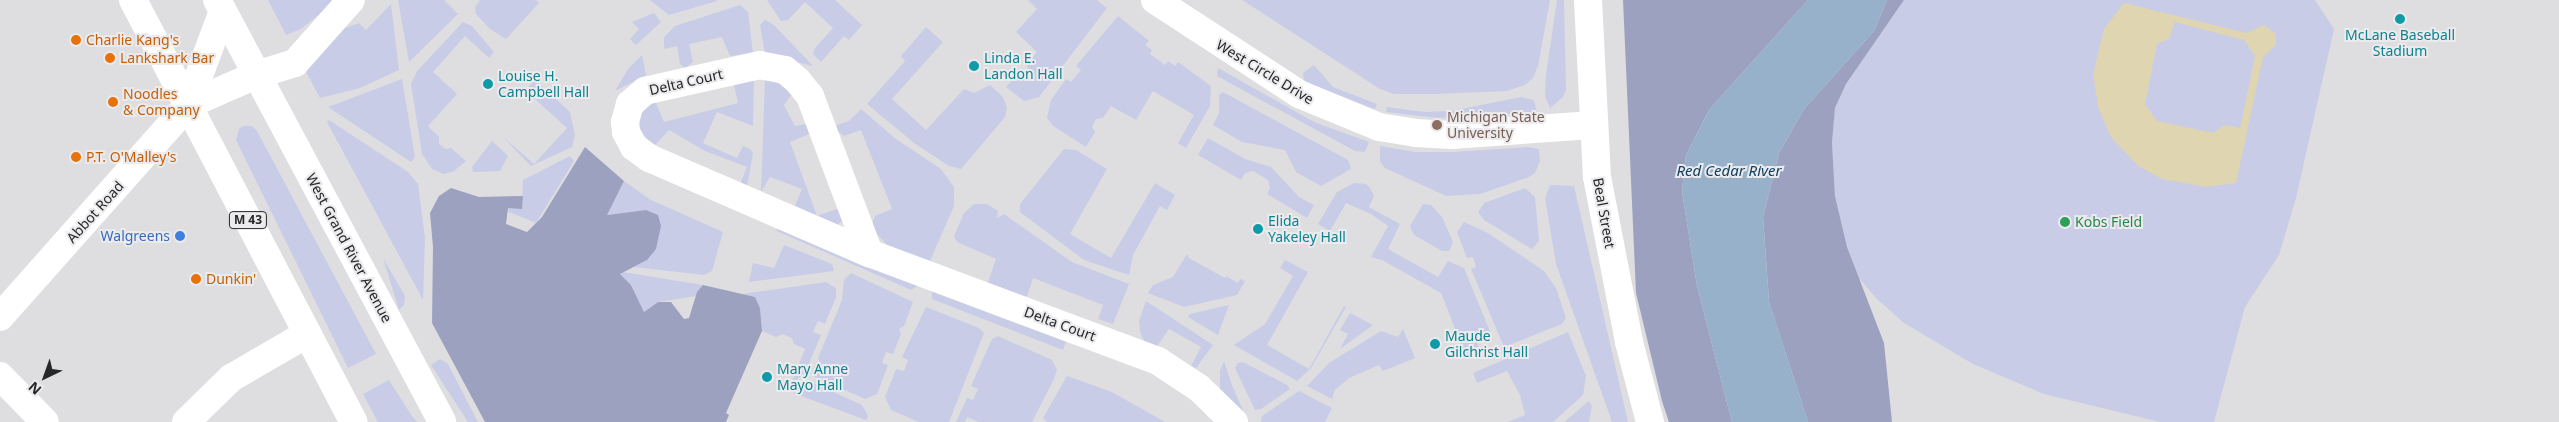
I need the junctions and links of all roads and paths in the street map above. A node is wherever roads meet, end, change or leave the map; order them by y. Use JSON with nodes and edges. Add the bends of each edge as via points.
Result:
{"nodes":[{"id":1,"x":133,"y":0,"type":"edge"},
{"id":2,"x":351,"y":0,"type":"edge"},
{"id":3,"x":1155,"y":0,"type":"edge"},
{"id":4,"x":1588,"y":0,"type":"edge"},
{"id":5,"x":223,"y":4,"type":"edge"},
{"id":6,"x":256,"y":74,"type":"junction"},
{"id":7,"x":188,"y":106,"type":"junction"},
{"id":8,"x":1593,"y":125,"type":"junction"},
{"id":9,"x":869,"y":253,"type":"junction"},
{"id":10,"x":0,"y":317,"type":"edge"},
{"id":11,"x":307,"y":334,"type":"junction"},
{"id":12,"x":0,"y":376,"type":"edge"},
{"id":13,"x":45,"y":422,"type":"edge"},
{"id":14,"x":186,"y":422,"type":"edge"},
{"id":15,"x":354,"y":422,"type":"edge"},
{"id":16,"x":442,"y":422,"type":"edge"},
{"id":17,"x":1234,"y":422,"type":"edge"},
{"id":18,"x":1650,"y":422,"type":"edge"}],
"edges":[{"from":1,"to":7,"type":"street","number":"M 43"},
{"from":2,"to":6,"type":"street","via":[[295,62]]},
{"from":3,"to":8,"type":"street","name":"West Circle Drive","via":[[1299,94],[1379,126],[1415,133],[1452,135]]},
{"from":4,"to":8,"type":"street","name":"Beal Street"},
{"from":5,"to":6,"type":"street","name":"West Grand River Avenue"},
{"from":5,"to":7,"type":"street"},
{"from":6,"to":7,"type":"street"},
{"from":6,"to":16,"type":"street","name":"West Grand River Avenue"},
{"from":7,"to":10,"type":"street","name":"Abbot Road"},
{"from":7,"to":11,"type":"street","number":"M 43"},
{"from":8,"to":18,"type":"street","name":"Beal Street","via":[[1605,224]]},
{"from":9,"to":9,"type":"street","name":"Delta Court","via":[[754,206],[641,153],[626,132],[630,104],[645,91],[760,65],[785,70],[810,96]]},
{"from":9,"to":17,"type":"street","name":"Delta Court","via":[[1158,361],[1200,388]]},
{"from":11,"to":14,"type":"street","via":[[230,378]]},
{"from":11,"to":15,"type":"street","number":"M 43"},
{"from":12,"to":13,"type":"street"}]}
